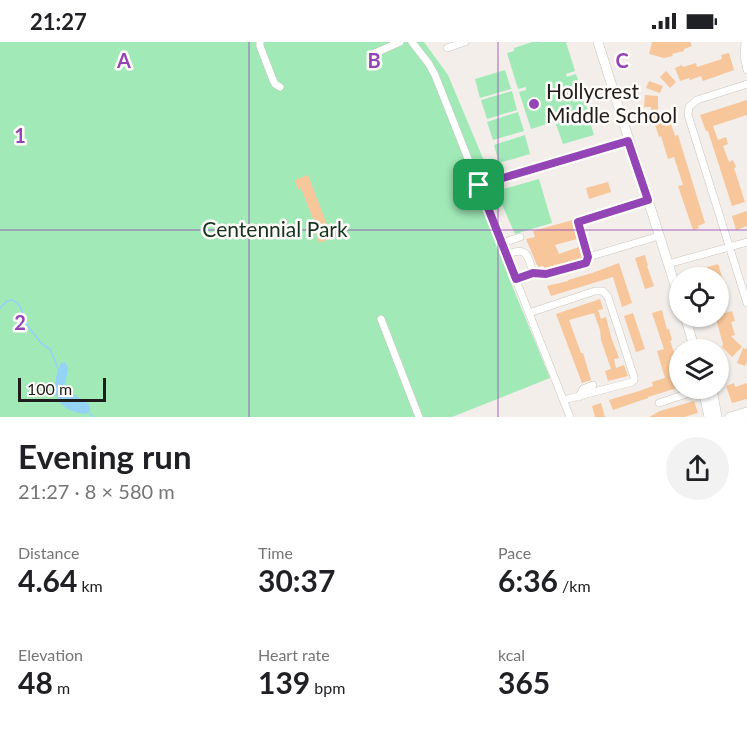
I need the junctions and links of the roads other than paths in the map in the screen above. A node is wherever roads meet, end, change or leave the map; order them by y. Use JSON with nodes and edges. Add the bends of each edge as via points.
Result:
{"nodes":[{"id":1,"x":260,"y":42,"type":"edge"},
{"id":2,"x":400,"y":42,"type":"edge"},
{"id":3,"x":412,"y":42,"type":"edge"},
{"id":4,"x":465,"y":42,"type":"edge"},
{"id":5,"x":598,"y":42,"type":"edge"},
{"id":6,"x":745,"y":42,"type":"edge"},
{"id":7,"x":447,"y":48,"type":"dead end"},
{"id":8,"x":375,"y":53,"type":"dead end"},
{"id":9,"x":747,"y":70,"type":"edge"},
{"id":10,"x":747,"y":84,"type":"edge"},
{"id":11,"x":280,"y":87,"type":"dead end"},
{"id":12,"x":628,"y":141,"type":"junction"},
{"id":13,"x":479,"y":185,"type":"junction"},
{"id":14,"x":648,"y":200,"type":"junction"},
{"id":15,"x":659,"y":236,"type":"junction"},
{"id":16,"x":520,"y":237,"type":"dead end"},
{"id":17,"x":747,"y":242,"type":"edge"},
{"id":18,"x":502,"y":243,"type":"junction"},
{"id":19,"x":729,"y":247,"type":"junction"},
{"id":20,"x":507,"y":255,"type":"junction"},
{"id":21,"x":588,"y":257,"type":"junction"},
{"id":22,"x":668,"y":264,"type":"junction"},
{"id":23,"x":669,"y":267,"type":"edge"},
{"id":24,"x":533,"y":273,"type":"junction"},
{"id":25,"x":516,"y":279,"type":"junction"},
{"id":26,"x":747,"y":303,"type":"edge"},
{"id":27,"x":529,"y":313,"type":"junction"},
{"id":28,"x":381,"y":319,"type":"dead end"},
{"id":29,"x":593,"y":385,"type":"dead end"},
{"id":30,"x":579,"y":396,"type":"junction"},
{"id":31,"x":669,"y":399,"type":"edge"},
{"id":32,"x":705,"y":399,"type":"edge"},
{"id":33,"x":713,"y":399,"type":"edge"},
{"id":34,"x":564,"y":400,"type":"junction"},
{"id":35,"x":659,"y":402,"type":"dead end"},
{"id":36,"x":747,"y":412,"type":"edge"},
{"id":37,"x":419,"y":417,"type":"edge"},
{"id":38,"x":570,"y":417,"type":"edge"},
{"id":39,"x":709,"y":417,"type":"edge"},
{"id":40,"x":717,"y":417,"type":"edge"},
{"id":41,"x":730,"y":417,"type":"edge"}],
"edges":[{"from":1,"to":11,"type":"street","via":[[273,80]]},
{"from":2,"to":8,"type":"street"},
{"from":3,"to":13,"type":"street","via":[[435,75]]},
{"from":4,"to":7,"type":"street"},
{"from":5,"to":12,"type":"main road"},
{"from":6,"to":9,"type":"street"},
{"from":10,"to":19,"type":"street","via":[[697,100],[688,107]]},
{"from":12,"to":13,"type":"street"},
{"from":12,"to":14,"type":"main road"},
{"from":13,"to":18,"type":"street"},
{"from":14,"to":15,"type":"main road"},
{"from":14,"to":21,"type":"street","via":[[578,222]]},
{"from":15,"to":21,"type":"street"},
{"from":15,"to":22,"type":"main road"},
{"from":16,"to":18,"type":"street"},
{"from":17,"to":19,"type":"street"},
{"from":18,"to":20,"type":"street"},
{"from":19,"to":22,"type":"street"},
{"from":19,"to":26,"type":"street"},
{"from":20,"to":24,"type":"street","via":[[522,250]]},
{"from":20,"to":25,"type":"street"},
{"from":21,"to":24,"type":"street","via":[[586,263],[546,274]]},
{"from":22,"to":23,"type":"main road"},
{"from":24,"to":25,"type":"street"},
{"from":25,"to":27,"type":"street"},
{"from":27,"to":30,"type":"street","via":[[595,291],[606,294],[634,379]]},
{"from":27,"to":34,"type":"street"},
{"from":28,"to":37,"type":"street"},
{"from":29,"to":30,"type":"street","via":[[583,389]]},
{"from":30,"to":34,"type":"street"},
{"from":31,"to":35,"type":"street"},
{"from":32,"to":39,"type":"main road"},
{"from":33,"to":40,"type":"main road"},
{"from":34,"to":38,"type":"street"},
{"from":36,"to":41,"type":"main road"}]}
